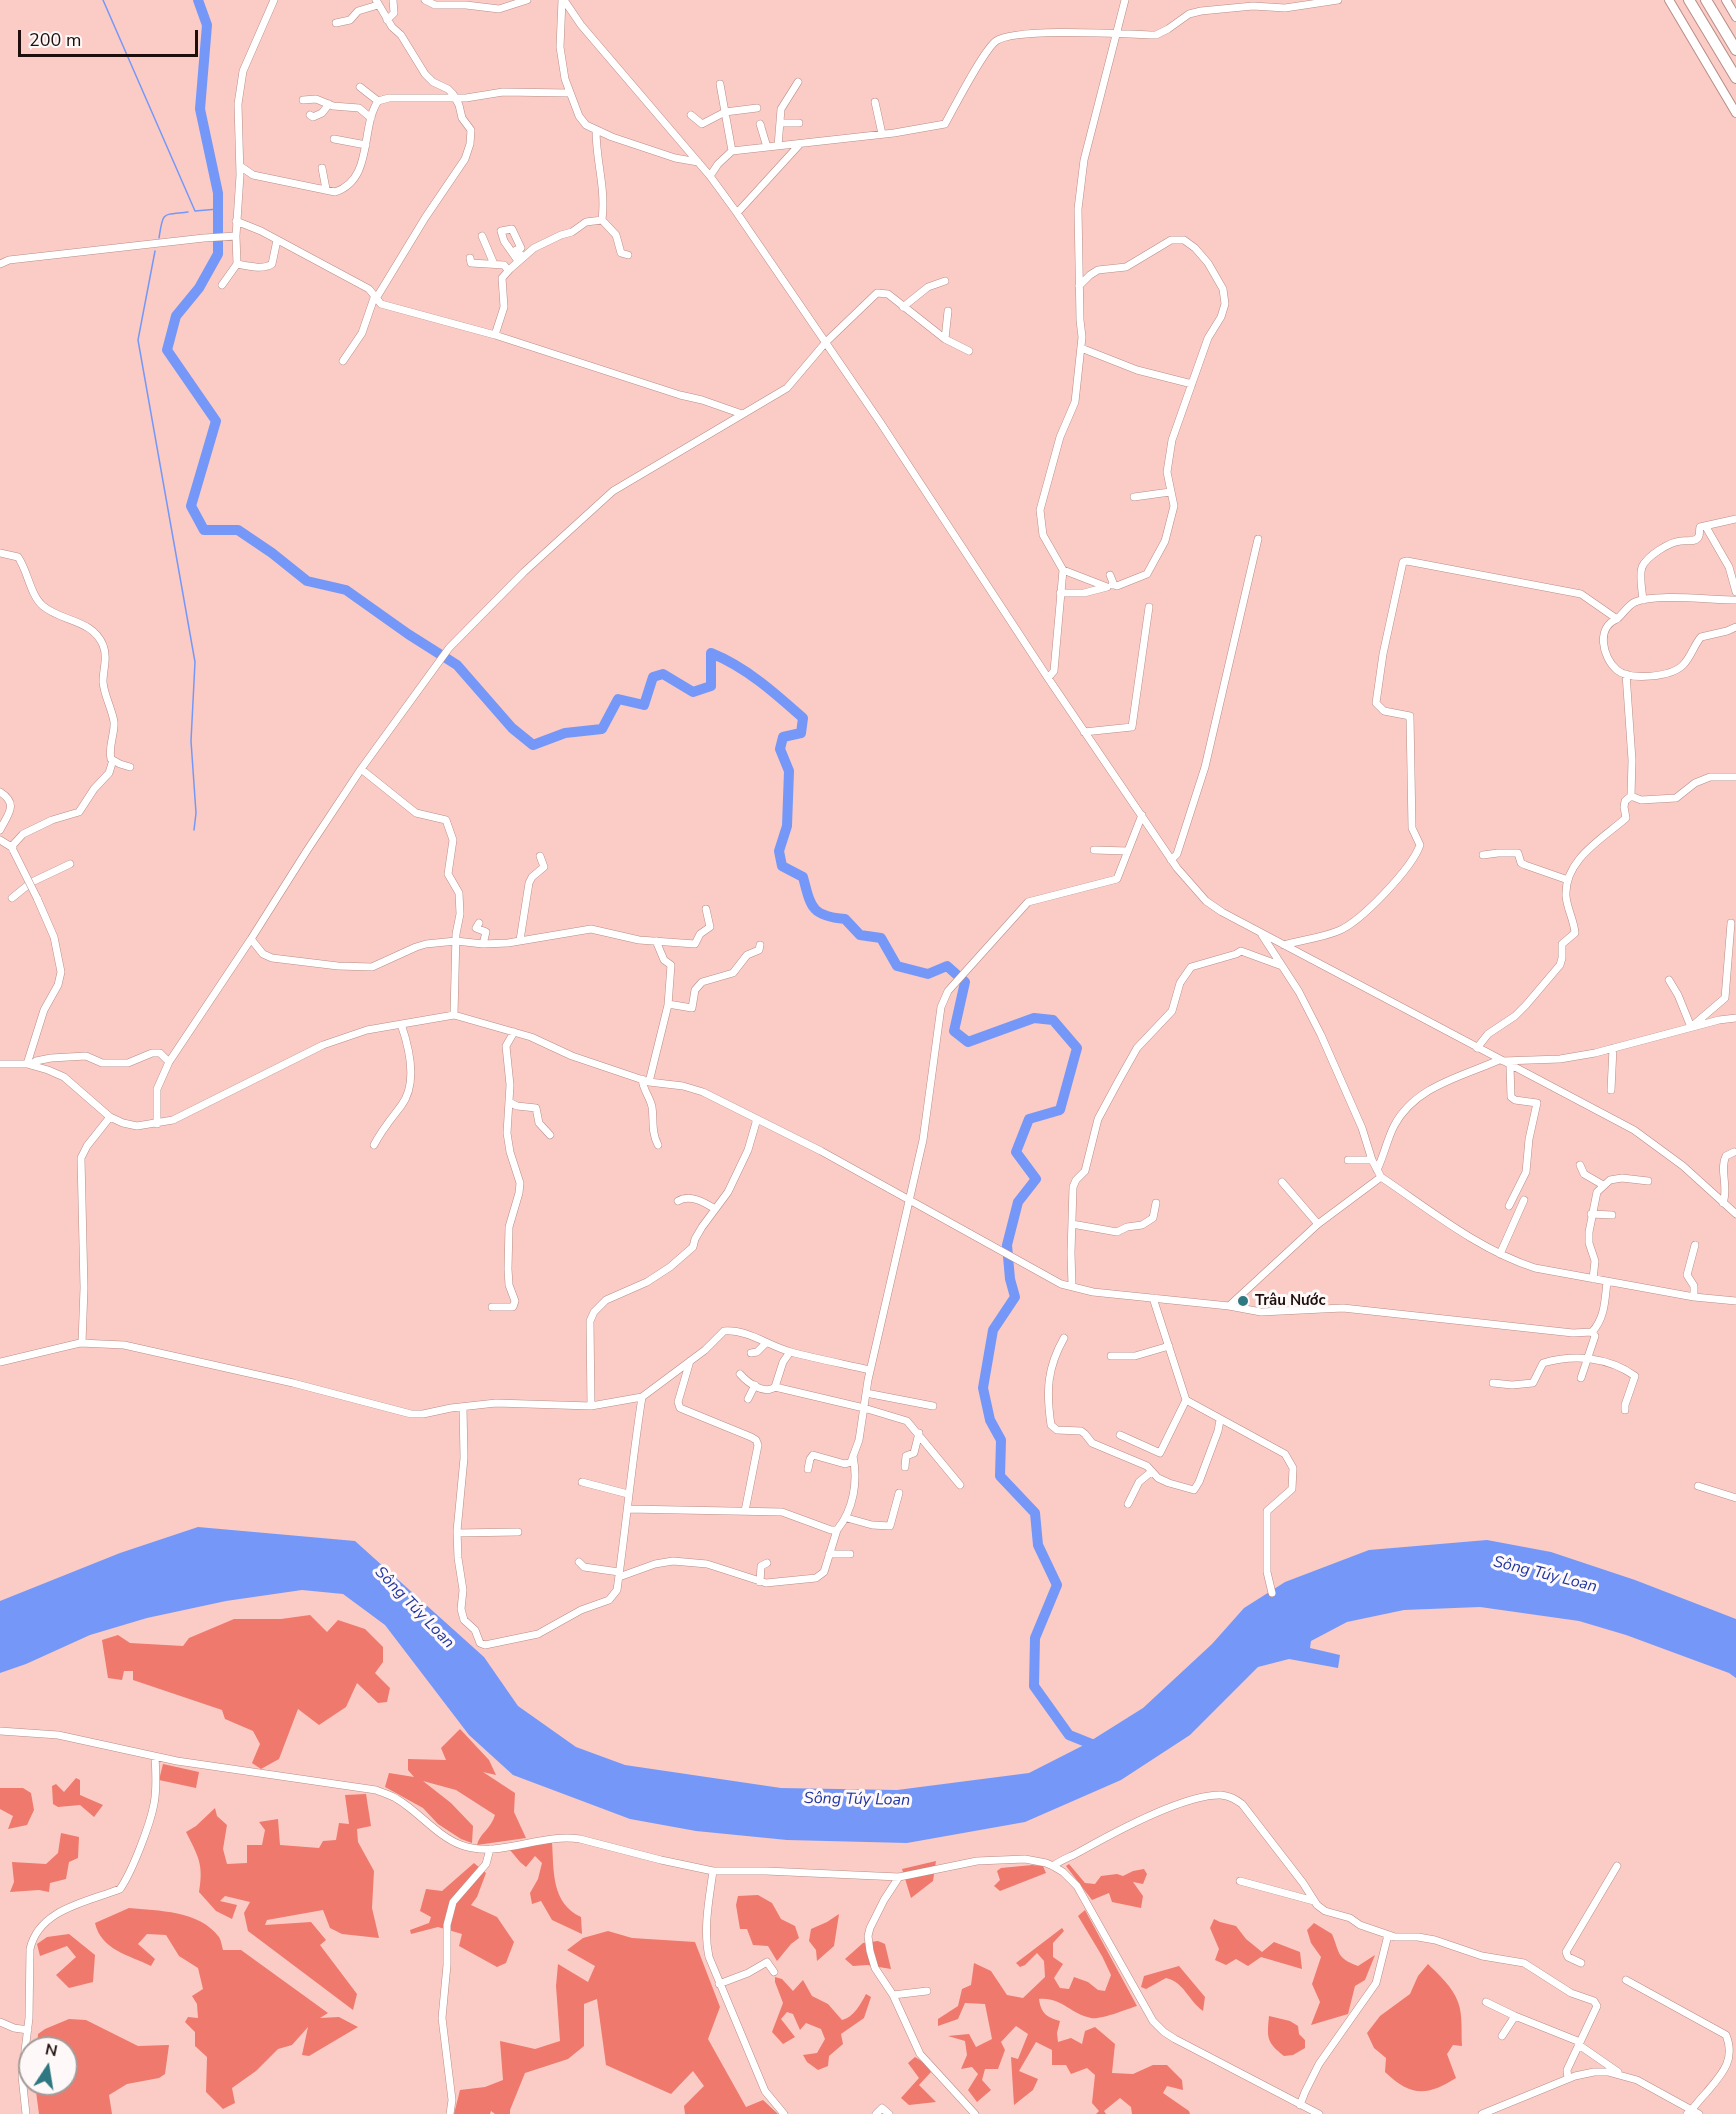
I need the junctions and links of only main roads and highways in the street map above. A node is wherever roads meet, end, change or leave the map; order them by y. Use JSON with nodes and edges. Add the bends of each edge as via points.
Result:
{"nodes":[{"id":1,"x":1669,"y":0,"type":"edge"},
{"id":2,"x":1689,"y":0,"type":"edge"},
{"id":3,"x":1706,"y":0,"type":"edge"},
{"id":4,"x":1726,"y":0,"type":"edge"},
{"id":5,"x":1736,"y":17,"type":"edge"},
{"id":6,"x":1736,"y":50,"type":"edge"},
{"id":7,"x":1736,"y":78,"type":"edge"},
{"id":8,"x":1736,"y":113,"type":"edge"}],
"edges":[{"from":1,"to":8,"type":"main road"},
{"from":2,"to":7,"type":"highway"},
{"from":3,"to":6,"type":"highway"},
{"from":4,"to":5,"type":"main road"}]}
